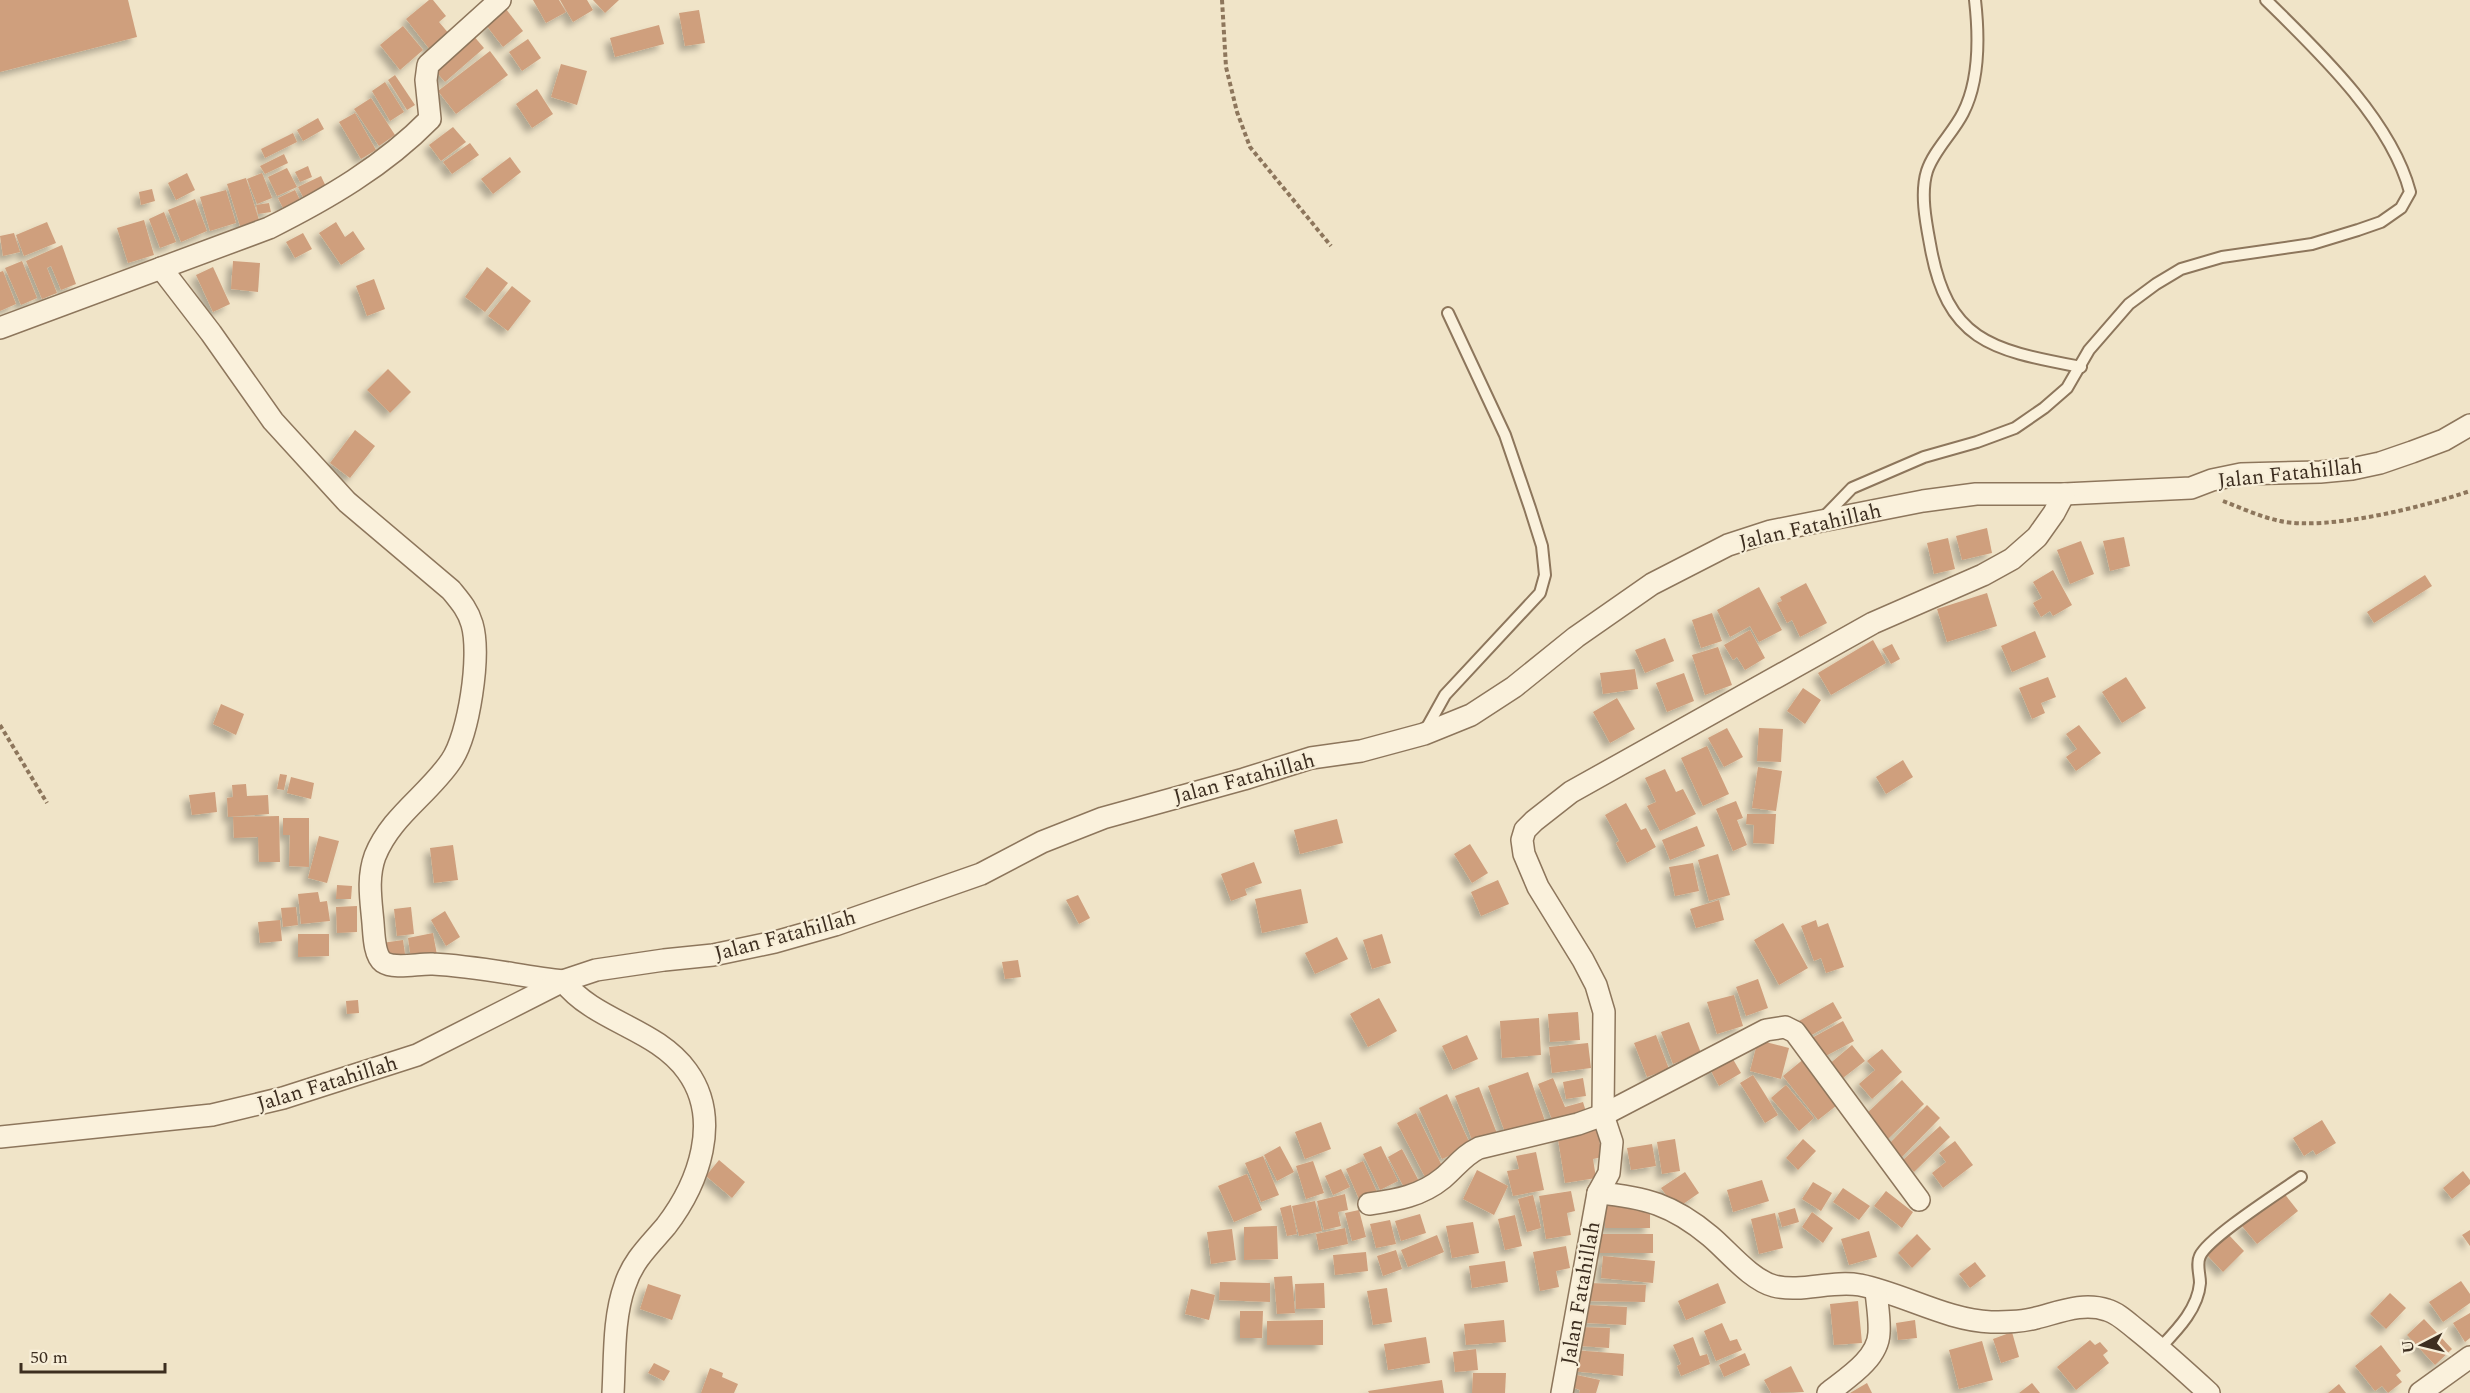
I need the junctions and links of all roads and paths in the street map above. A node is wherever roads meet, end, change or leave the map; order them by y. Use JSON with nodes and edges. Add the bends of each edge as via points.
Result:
{"nodes":[{"id":1,"x":500,"y":0,"type":"edge"},
{"id":2,"x":1222,"y":0,"type":"edge"},
{"id":3,"x":1975,"y":0,"type":"edge"},
{"id":4,"x":2266,"y":0,"type":"edge"},
{"id":5,"x":1331,"y":246,"type":"dead end"},
{"id":6,"x":161,"y":268,"type":"junction"},
{"id":7,"x":1448,"y":313,"type":"dead end"},
{"id":8,"x":0,"y":328,"type":"edge"},
{"id":9,"x":2081,"y":367,"type":"junction"},
{"id":10,"x":2470,"y":425,"type":"edge"},
{"id":11,"x":2470,"y":491,"type":"edge"},
{"id":12,"x":2064,"y":494,"type":"junction"},
{"id":13,"x":2223,"y":501,"type":"dead end"},
{"id":14,"x":1822,"y":520,"type":"junction"},
{"id":15,"x":0,"y":725,"type":"edge"},
{"id":16,"x":1424,"y":734,"type":"junction"},
{"id":17,"x":47,"y":803,"type":"dead end"},
{"id":18,"x":563,"y":981,"type":"junction"},
{"id":19,"x":1603,"y":1115,"type":"junction"},
{"id":20,"x":0,"y":1137,"type":"edge"},
{"id":21,"x":2301,"y":1177,"type":"dead end"},
{"id":22,"x":1598,"y":1193,"type":"junction"},
{"id":23,"x":1919,"y":1200,"type":"dead end"},
{"id":24,"x":1369,"y":1204,"type":"dead end"},
{"id":25,"x":1876,"y":1290,"type":"junction"},
{"id":26,"x":2160,"y":1348,"type":"junction"},
{"id":27,"x":2470,"y":1357,"type":"edge"},
{"id":28,"x":613,"y":1393,"type":"edge"},
{"id":29,"x":1562,"y":1393,"type":"edge"},
{"id":30,"x":1828,"y":1393,"type":"edge"},
{"id":31,"x":2209,"y":1393,"type":"edge"},
{"id":32,"x":2420,"y":1393,"type":"edge"}],
"edges":[{"from":1,"to":6,"type":"street","via":[[428,65],[429,120],[399,148],[308,209],[269,228]]},
{"from":2,"to":5,"type":"path","via":[[1226,67],[1250,147]]},
{"from":3,"to":9,"type":"lane","via":[[1976,58],[1965,110],[1927,172],[1925,201],[1934,269],[1947,303],[1966,327],[1995,346],[2017,354]]},
{"from":4,"to":9,"type":"lane","via":[[2322,56],[2386,136],[2410,192],[2401,208],[2381,222],[2358,230],[2312,244],[2223,257],[2181,268],[2129,304],[2089,350]]},
{"from":6,"to":8,"type":"street"},
{"from":6,"to":18,"type":"street","via":[[273,421],[347,502],[451,590],[464,605],[473,625],[473,677],[466,727],[458,751],[396,819],[370,871],[378,955],[384,962],[395,964],[446,965]]},
{"from":7,"to":16,"type":"lane","via":[[1505,435],[1542,546],[1545,575],[1540,593],[1445,695]]},
{"from":9,"to":14,"type":"lane","via":[[2067,388],[2015,428],[1924,457],[1852,488]]},
{"from":10,"to":12,"type":"street","name":"Jalan Fatahillah","via":[[2412,452],[2352,469],[2241,474],[2191,488]]},
{"from":11,"to":13,"type":"path","name":"Jalan Fatahillah","via":[[2361,517],[2312,523],[2279,521]]},
{"from":12,"to":14,"type":"street","name":"Jalan Fatahillah","via":[[1976,494]]},
{"from":12,"to":19,"type":"street","name":"Jalan Fatahillah","via":[[2037,537],[2012,559],[1874,623],[1611,768],[1570,792],[1525,830],[1524,854],[1538,887],[1583,960],[1604,1012]]},
{"from":14,"to":16,"type":"street","name":"Jalan Fatahillah","via":[[1728,546],[1652,584],[1471,716]]},
{"from":15,"to":17,"type":"path"},
{"from":16,"to":18,"type":"street","name":"Jalan Fatahillah","via":[[1361,751],[1311,758],[1103,818],[1042,842],[981,874],[835,925],[713,955],[596,970]]},
{"from":18,"to":20,"type":"street","name":"Jalan Fatahillah","via":[[417,1055],[283,1098],[212,1115]]},
{"from":18,"to":28,"type":"street","via":[[586,1004],[641,1033],[672,1056],[686,1069],[701,1094],[705,1110],[704,1143],[692,1179],[666,1226],[635,1262],[625,1285],[619,1310]]},
{"from":19,"to":22,"type":"street","name":"Jalan Fatahillah","via":[[1612,1142],[1609,1173]]},
{"from":19,"to":23,"type":"street","via":[[1766,1030],[1785,1027],[1795,1032]]},
{"from":19,"to":24,"type":"street","via":[[1479,1148],[1421,1192]]},
{"from":21,"to":26,"type":"lane","via":[[2201,1253],[2200,1284],[2193,1307]]},
{"from":22,"to":25,"type":"street","name":"Jalan Fatahillah","via":[[1637,1197],[1669,1209],[1773,1286],[1843,1284]]},
{"from":22,"to":29,"type":"street","name":"Jalan Fatahillah"},
{"from":25,"to":26,"type":"street","name":"Jalan Fatahillah","via":[[1989,1322],[2034,1319],[2093,1306],[2110,1310]]},
{"from":25,"to":30,"type":"street","via":[[1878,1341],[1866,1361]]},
{"from":26,"to":31,"type":"street","name":"Jalan Fatahillah"},
{"from":27,"to":32,"type":"street"}]}
